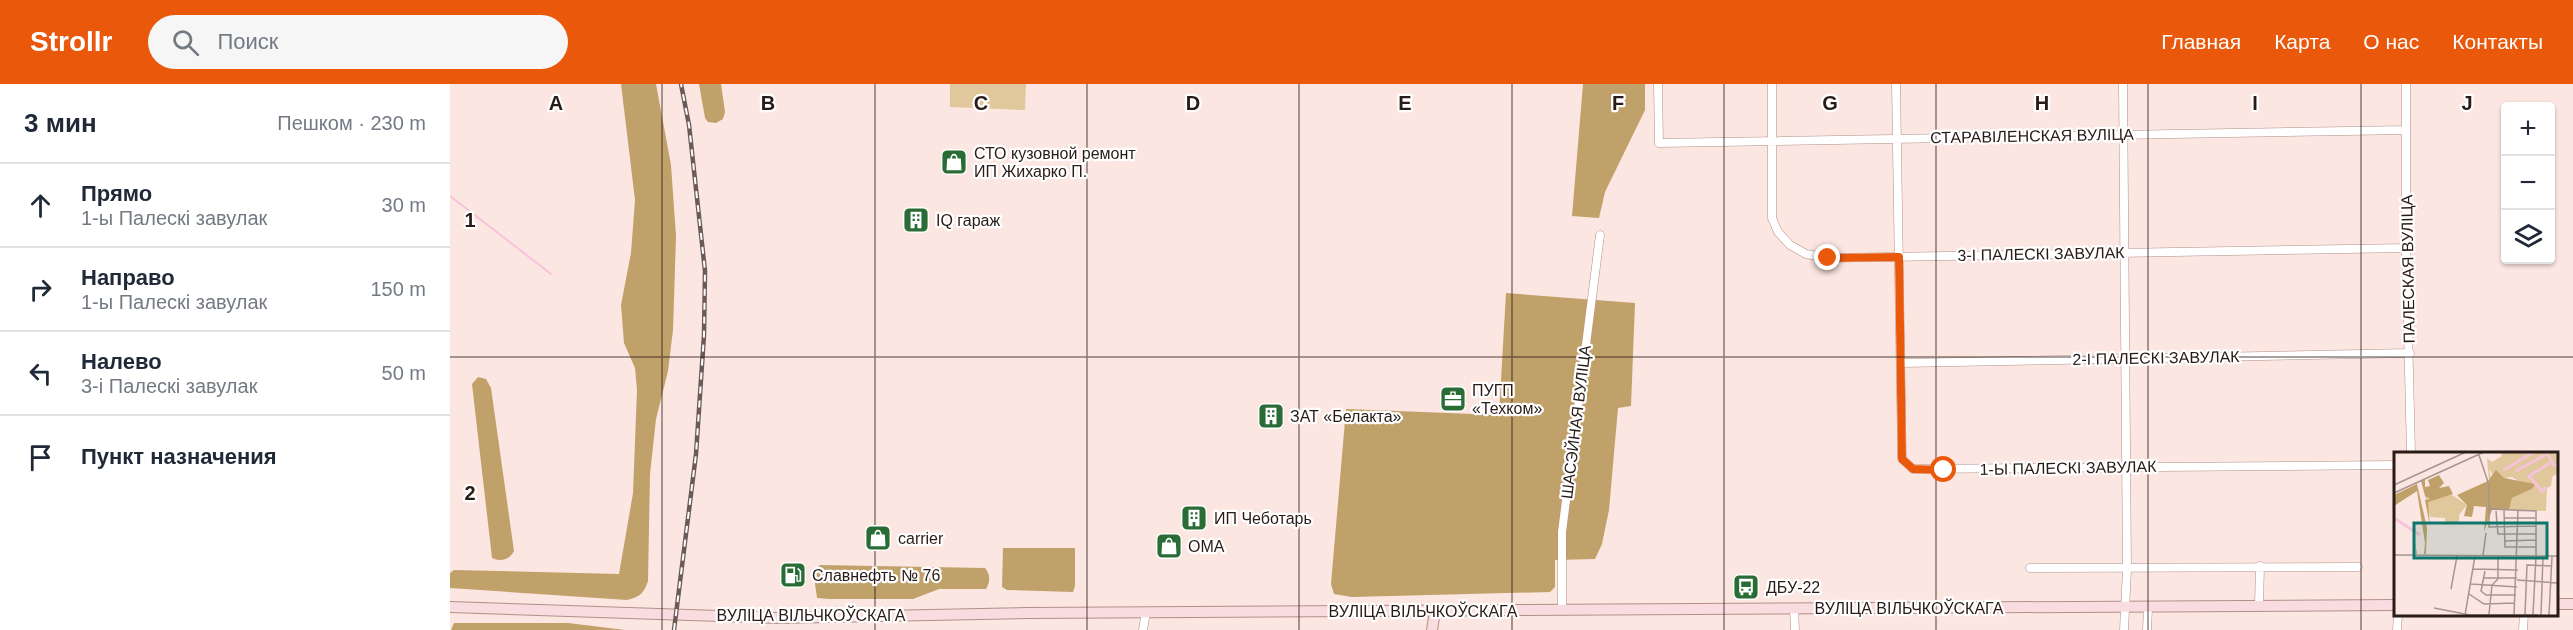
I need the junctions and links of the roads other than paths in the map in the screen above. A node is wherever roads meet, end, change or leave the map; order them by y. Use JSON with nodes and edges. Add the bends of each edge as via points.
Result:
{"nodes":[{"id":1,"x":1658,"y":84,"type":"edge"},
{"id":2,"x":1772,"y":84,"type":"edge"},
{"id":3,"x":1896,"y":84,"type":"edge"},
{"id":4,"x":2123,"y":84,"type":"edge"},
{"id":5,"x":2406,"y":84,"type":"edge"},
{"id":6,"x":2406,"y":130,"type":"junction"},
{"id":7,"x":2124,"y":134,"type":"junction"},
{"id":8,"x":1897,"y":138,"type":"junction"},
{"id":9,"x":1773,"y":140,"type":"junction"},
{"id":10,"x":1600,"y":235,"type":"dead end"},
{"id":11,"x":2406,"y":248,"type":"junction"},
{"id":12,"x":2124,"y":251,"type":"junction"},
{"id":13,"x":1899,"y":257,"type":"junction"},
{"id":14,"x":2410,"y":354,"type":"junction"},
{"id":15,"x":2126,"y":358,"type":"junction"},
{"id":16,"x":1902,"y":363,"type":"junction"},
{"id":17,"x":2411,"y":452,"type":"edge"},
{"id":18,"x":2394,"y":465,"type":"edge"},
{"id":19,"x":2127,"y":467,"type":"junction"},
{"id":20,"x":2260,"y":566,"type":"junction"},
{"id":21,"x":2358,"y":567,"type":"dead end"},
{"id":22,"x":2030,"y":568,"type":"dead end"},
{"id":23,"x":2127,"y":568,"type":"junction"},
{"id":24,"x":2259,"y":606,"type":"junction"},
{"id":25,"x":2394,"y":606,"type":"edge"},
{"id":26,"x":450,"y":607,"type":"edge"},
{"id":27,"x":2125,"y":608,"type":"junction"},
{"id":28,"x":2148,"y":608,"type":"junction"},
{"id":29,"x":1794,"y":609,"type":"junction"},
{"id":30,"x":1435,"y":610,"type":"junction"},
{"id":31,"x":1562,"y":610,"type":"junction"},
{"id":32,"x":1146,"y":612,"type":"junction"},
{"id":33,"x":2398,"y":615,"type":"edge"},
{"id":34,"x":2524,"y":615,"type":"edge"},
{"id":35,"x":1143,"y":630,"type":"edge"},
{"id":36,"x":1432,"y":630,"type":"edge"},
{"id":37,"x":1795,"y":630,"type":"edge"},
{"id":38,"x":2124,"y":630,"type":"edge"},
{"id":39,"x":2147,"y":630,"type":"edge"},
{"id":40,"x":2397,"y":630,"type":"edge"},
{"id":41,"x":2523,"y":630,"type":"edge"}],
"edges":[{"from":1,"to":9,"type":"street","name":"СТАРАВІЛЕНСКАЯ ВУЛІЦА","via":[[1659,143]]},
{"from":2,"to":9,"type":"street","name":"3-І ПАЛЕСКІ ЗАВУЛАК"},
{"from":3,"to":8,"type":"street","name":"1-Ы ПАЛЕСКІ ЗАВУЛАК"},
{"from":4,"to":7,"type":"street"},
{"from":5,"to":6,"type":"street","name":"ПАЛЕСКАЯ ВУЛІЦА"},
{"from":6,"to":7,"type":"street","name":"СТАРАВІЛЕНСКАЯ ВУЛІЦА"},
{"from":6,"to":11,"type":"street","name":"ПАЛЕСКАЯ ВУЛІЦА"},
{"from":7,"to":8,"type":"street","name":"СТАРАВІЛЕНСКАЯ ВУЛІЦА"},
{"from":7,"to":12,"type":"street"},
{"from":8,"to":9,"type":"street","name":"СТАРАВІЛЕНСКАЯ ВУЛІЦА"},
{"from":8,"to":13,"type":"street","name":"1-Ы ПАЛЕСКІ ЗАВУЛАК"},
{"from":9,"to":13,"type":"street","name":"3-І ПАЛЕСКІ ЗАВУЛАК","via":[[1772,218],[1790,245],[1806,254],[1828,258]]},
{"from":10,"to":31,"type":"street","name":"ШАСЭЙНАЯ ВУЛІЦА","via":[[1563,532]]},
{"from":11,"to":12,"type":"street","name":"3-І ПАЛЕСКІ ЗАВУЛАК"},
{"from":11,"to":14,"type":"street","name":"ПАЛЕСКАЯ ВУЛІЦА"},
{"from":12,"to":13,"type":"street","name":"3-І ПАЛЕСКІ ЗАВУЛАК"},
{"from":12,"to":15,"type":"street"},
{"from":13,"to":16,"type":"street","name":"1-Ы ПАЛЕСКІ ЗАВУЛАК"},
{"from":14,"to":15,"type":"street","name":"2-І ПАЛЕСКІ ЗАВУЛАК"},
{"from":14,"to":17,"type":"street","name":"ПАЛЕСКАЯ ВУЛІЦА"},
{"from":15,"to":16,"type":"street","name":"2-І ПАЛЕСКІ ЗАВУЛАК"},
{"from":15,"to":19,"type":"street"},
{"from":16,"to":19,"type":"street","name":"1-Ы ПАЛЕСКІ ЗАВУЛАК","via":[[1902,459],[1913,469]]},
{"from":18,"to":19,"type":"street","name":"1-Ы ПАЛЕСКІ ЗАВУЛАК"},
{"from":19,"to":23,"type":"street"},
{"from":20,"to":21,"type":"street"},
{"from":20,"to":23,"type":"street"},
{"from":20,"to":24,"type":"street"},
{"from":22,"to":23,"type":"street"},
{"from":23,"to":27,"type":"street"},
{"from":24,"to":25,"type":"main road","name":"ВУЛІЦА ВІЛЬЧКОЎСКАГА"},
{"from":24,"to":28,"type":"main road","name":"ВУЛІЦА ВІЛЬЧКОЎСКАГА"},
{"from":26,"to":32,"type":"main road","name":"ВУЛІЦА ВІЛЬЧКОЎСКАГА","via":[[779,618]]},
{"from":27,"to":28,"type":"main road","name":"ВУЛІЦА ВІЛЬЧКОЎСКАГА"},
{"from":27,"to":29,"type":"main road","name":"ВУЛІЦА ВІЛЬЧКОЎСКАГА"},
{"from":27,"to":38,"type":"street"},
{"from":28,"to":39,"type":"street"},
{"from":29,"to":31,"type":"main road","name":"ВУЛІЦА ВІЛЬЧКОЎСКАГА"},
{"from":29,"to":37,"type":"street"},
{"from":30,"to":31,"type":"main road","name":"ВУЛІЦА ВІЛЬЧКОЎСКАГА"},
{"from":30,"to":32,"type":"main road","name":"ВУЛІЦА ВІЛЬЧКОЎСКАГА"},
{"from":30,"to":36,"type":"main road"},
{"from":32,"to":35,"type":"street"},
{"from":33,"to":40,"type":"street"},
{"from":34,"to":41,"type":"street"}]}
